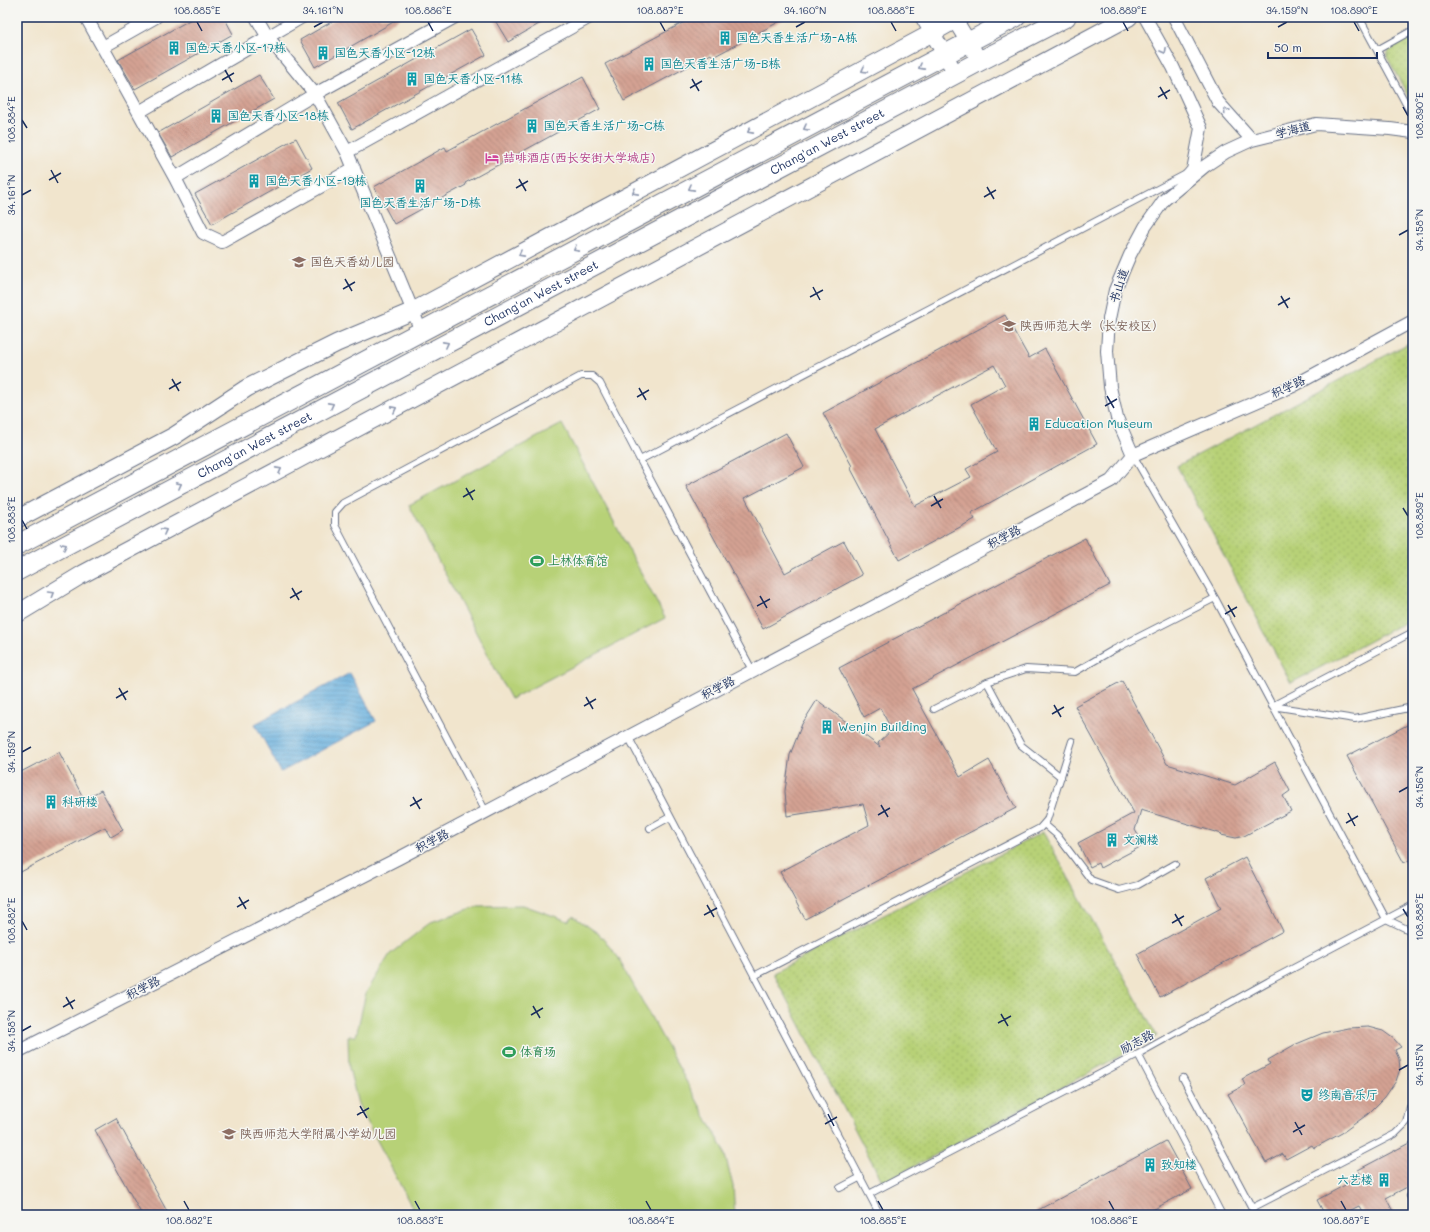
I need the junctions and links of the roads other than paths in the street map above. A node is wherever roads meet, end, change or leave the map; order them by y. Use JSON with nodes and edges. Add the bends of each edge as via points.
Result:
{"nodes":[{"id":1,"x":86,"y":17,"type":"edge"},
{"id":2,"x":156,"y":17,"type":"edge"},
{"id":3,"x":256,"y":17,"type":"edge"},
{"id":4,"x":302,"y":17,"type":"edge"},
{"id":5,"x":455,"y":17,"type":"edge"},
{"id":6,"x":590,"y":17,"type":"edge"},
{"id":7,"x":923,"y":17,"type":"edge"},
{"id":8,"x":1016,"y":17,"type":"edge"},
{"id":9,"x":1066,"y":17,"type":"edge"},
{"id":10,"x":1129,"y":17,"type":"edge"},
{"id":11,"x":1145,"y":17,"type":"edge"},
{"id":12,"x":1174,"y":17,"type":"edge"},
{"id":13,"x":1359,"y":17,"type":"edge"},
{"id":14,"x":956,"y":18,"type":"edge"},
{"id":15,"x":1413,"y":30,"type":"edge"},
{"id":16,"x":932,"y":33,"type":"junction"},
{"id":17,"x":267,"y":36,"type":"junction"},
{"id":18,"x":968,"y":42,"type":"junction"},
{"id":19,"x":103,"y":47,"type":"junction"},
{"id":20,"x":1377,"y":50,"type":"junction"},
{"id":21,"x":945,"y":54,"type":"junction"},
{"id":22,"x":980,"y":61,"type":"junction"},
{"id":23,"x":956,"y":74,"type":"junction"},
{"id":24,"x":315,"y":94,"type":"junction"},
{"id":25,"x":139,"y":112,"type":"junction"},
{"id":26,"x":1413,"y":117,"type":"edge"},
{"id":27,"x":1413,"y":132,"type":"edge"},
{"id":28,"x":1252,"y":140,"type":"junction"},
{"id":29,"x":347,"y":152,"type":"junction"},
{"id":30,"x":354,"y":168,"type":"junction"},
{"id":31,"x":1199,"y":168,"type":"junction"},
{"id":32,"x":175,"y":178,"type":"junction"},
{"id":33,"x":413,"y":311,"type":"junction"},
{"id":34,"x":1413,"y":321,"type":"edge"},
{"id":35,"x":421,"y":331,"type":"junction"},
{"id":36,"x":1133,"y":455,"type":"junction"},
{"id":37,"x":640,"y":460,"type":"junction"},
{"id":38,"x":17,"y":519,"type":"edge"},
{"id":39,"x":17,"y":545,"type":"edge"},
{"id":40,"x":17,"y":571,"type":"edge"},
{"id":41,"x":1214,"y":598,"type":"junction"},
{"id":42,"x":17,"y":614,"type":"edge"},
{"id":43,"x":1413,"y":632,"type":"edge"},
{"id":44,"x":752,"y":670,"type":"junction"},
{"id":45,"x":987,"y":682,"type":"junction"},
{"id":46,"x":1272,"y":706,"type":"junction"},
{"id":47,"x":1413,"y":707,"type":"edge"},
{"id":48,"x":934,"y":709,"type":"dead end"},
{"id":49,"x":628,"y":736,"type":"junction"},
{"id":50,"x":1072,"y":741,"type":"dead end"},
{"id":51,"x":1062,"y":778,"type":"junction"},
{"id":52,"x":486,"y":812,"type":"junction"},
{"id":53,"x":670,"y":817,"type":"junction"},
{"id":54,"x":1044,"y":824,"type":"junction"},
{"id":55,"x":650,"y":828,"type":"dead end"},
{"id":56,"x":1175,"y":864,"type":"dead end"},
{"id":57,"x":1413,"y":905,"type":"edge"},
{"id":58,"x":1386,"y":919,"type":"junction"},
{"id":59,"x":1413,"y":932,"type":"edge"},
{"id":60,"x":754,"y":976,"type":"junction"},
{"id":61,"x":17,"y":1052,"type":"edge"},
{"id":62,"x":1138,"y":1054,"type":"junction"},
{"id":63,"x":1183,"y":1078,"type":"dead end"},
{"id":64,"x":1413,"y":1105,"type":"edge"},
{"id":65,"x":861,"y":1177,"type":"junction"},
{"id":66,"x":840,"y":1188,"type":"dead end"},
{"id":67,"x":869,"y":1194,"type":"junction"},
{"id":68,"x":880,"y":1215,"type":"edge"},
{"id":69,"x":1222,"y":1215,"type":"edge"}],
"edges":[{"from":1,"to":19,"type":"street"},
{"from":2,"to":19,"type":"street"},
{"from":3,"to":17,"type":"street"},
{"from":4,"to":17,"type":"street"},
{"from":5,"to":24,"type":"street"},
{"from":6,"to":29,"type":"street"},
{"from":7,"to":16,"type":"street"},
{"from":8,"to":18,"type":"main road","name":"Chang'an West street"},
{"from":9,"to":22,"type":"main road","name":"Chang'an West street"},
{"from":42,"to":10,"type":"main road","one_way":true,"via":[[83,574]]},
{"from":11,"to":31,"type":"street","one_way":true,"via":[[1202,128]]},
{"from":28,"to":12,"type":"street","one_way":true,"via":[[1218,102]]},
{"from":13,"to":20,"type":"lane"},
{"from":14,"to":16,"type":"main road"},
{"from":14,"to":18,"type":"street"},
{"from":15,"to":20,"type":"lane"},
{"from":16,"to":21,"type":"street"},
{"from":16,"to":33,"type":"main road","one_way":true},
{"from":17,"to":24,"type":"street"},
{"from":17,"to":25,"type":"street"},
{"from":18,"to":21,"type":"main road","name":"Chang'an West street"},
{"from":18,"to":22,"type":"street"},
{"from":19,"to":25,"type":"street"},
{"from":20,"to":26,"type":"lane"},
{"from":21,"to":23,"type":"street"},
{"from":21,"to":35,"type":"main road","name":"Chang'an West street","one_way":true},
{"from":22,"to":23,"type":"main road","name":"Chang'an West street"},
{"from":40,"to":23,"type":"main road","name":"Chang'an West street","one_way":true},
{"from":24,"to":29,"type":"street"},
{"from":24,"to":32,"type":"street"},
{"from":25,"to":32,"type":"street"},
{"from":27,"to":28,"type":"street","name":"学海道","via":[[1316,124]]},
{"from":28,"to":31,"type":"street","name":"学海道"},
{"from":29,"to":30,"type":"street"},
{"from":30,"to":32,"type":"street","via":[[222,242],[203,233]]},
{"from":30,"to":33,"type":"street"},
{"from":31,"to":36,"type":"street","name":"书山道","via":[[1164,200],[1145,227],[1115,290],[1109,319],[1107,351],[1110,387],[1117,418]]},
{"from":31,"to":37,"type":"lane"},
{"from":33,"to":35,"type":"street"},
{"from":33,"to":38,"type":"main road","via":[[336,343],[247,388],[174,436]]},
{"from":34,"to":36,"type":"street","name":"积学路","via":[[1293,386]]},
{"from":35,"to":39,"type":"main road","name":"Chang'an West street"},
{"from":36,"to":41,"type":"lane"},
{"from":36,"to":44,"type":"street","name":"积学路","via":[[1111,481]]},
{"from":37,"to":44,"type":"lane"},
{"from":37,"to":52,"type":"lane","via":[[600,383],[592,376],[582,376],[343,503],[335,512],[335,525]]},
{"from":41,"to":45,"type":"lane","via":[[1075,672],[1026,669]]},
{"from":41,"to":46,"type":"lane"},
{"from":43,"to":46,"type":"lane"},
{"from":44,"to":49,"type":"street","name":"积学路"},
{"from":45,"to":48,"type":"lane"},
{"from":45,"to":51,"type":"lane","via":[[1020,746]]},
{"from":46,"to":47,"type":"lane","via":[[1355,719]]},
{"from":46,"to":58,"type":"lane"},
{"from":49,"to":52,"type":"street","name":"积学路"},
{"from":49,"to":53,"type":"lane"},
{"from":50,"to":51,"type":"lane"},
{"from":51,"to":54,"type":"lane"},
{"from":52,"to":61,"type":"street","name":"积学路"},
{"from":53,"to":55,"type":"lane"},
{"from":53,"to":60,"type":"lane"},
{"from":54,"to":56,"type":"lane","via":[[1057,835],[1091,880],[1119,890],[1138,885]]},
{"from":54,"to":60,"type":"lane"},
{"from":57,"to":58,"type":"lane","name":"励志路"},
{"from":58,"to":59,"type":"lane"},
{"from":58,"to":62,"type":"lane","name":"励志路"},
{"from":60,"to":65,"type":"lane"},
{"from":62,"to":67,"type":"lane","name":"励志路"},
{"from":62,"to":69,"type":"lane"},
{"from":63,"to":64,"type":"lane","via":[[1252,1208],[1395,1134],[1406,1123],[1410,1107]]},
{"from":65,"to":66,"type":"lane"},
{"from":65,"to":67,"type":"lane"},
{"from":67,"to":68,"type":"lane"}]}
